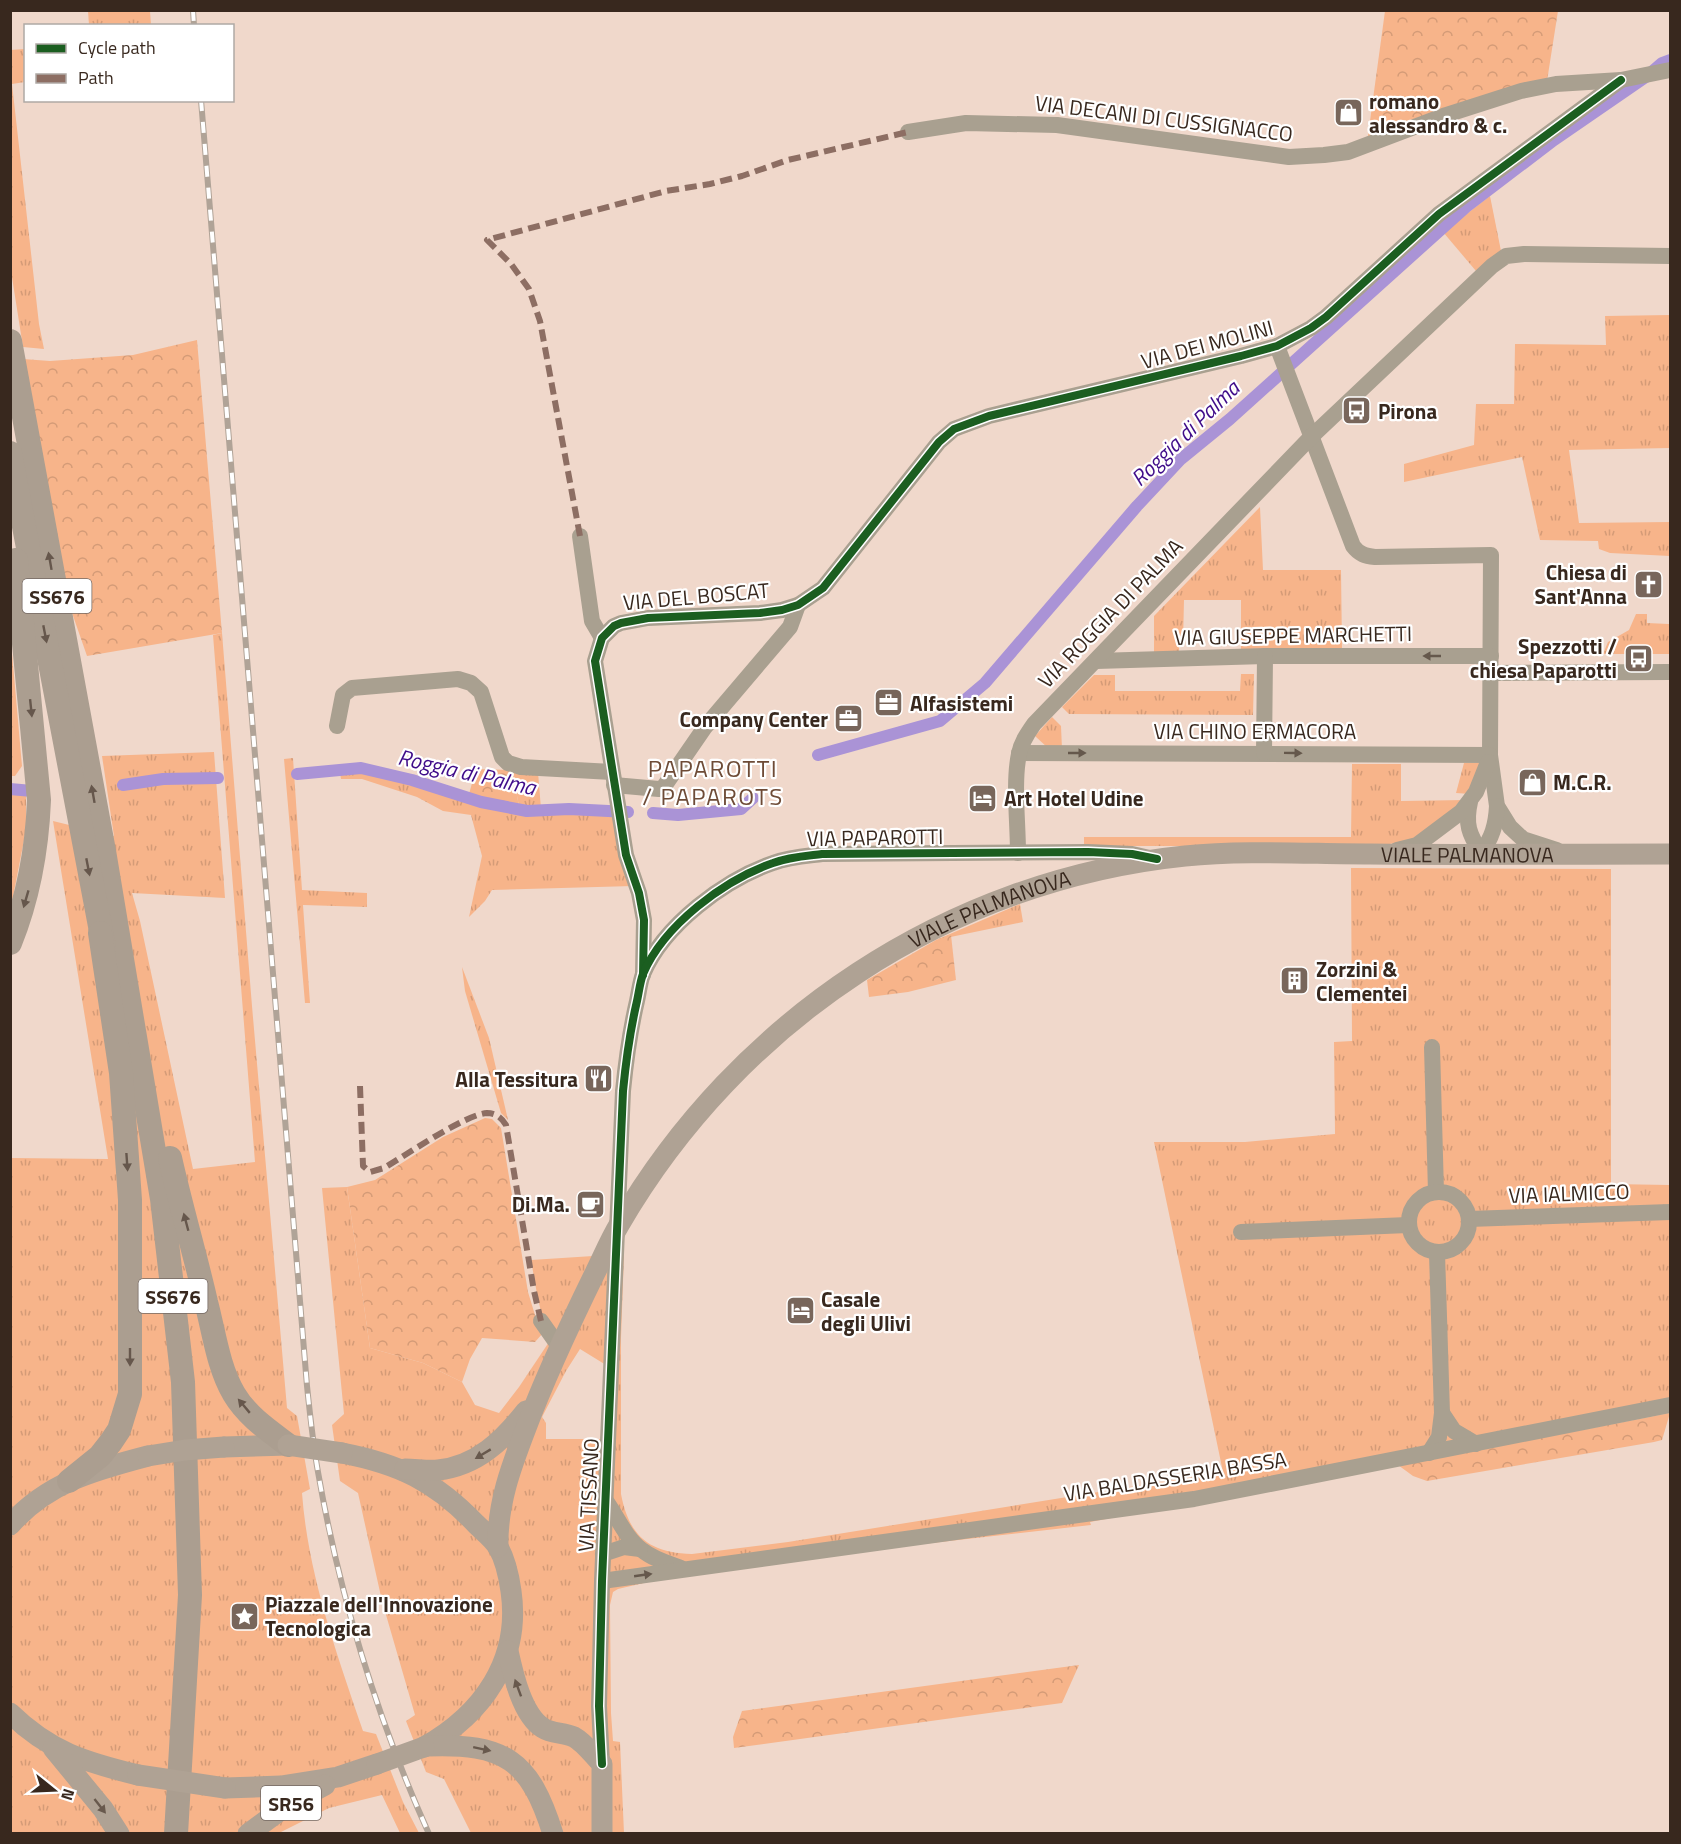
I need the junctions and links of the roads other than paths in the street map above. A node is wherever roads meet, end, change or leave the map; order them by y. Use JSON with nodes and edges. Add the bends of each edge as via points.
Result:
{"nodes":[{"id":1,"x":1664,"y":71,"type":"edge"},
{"id":2,"x":1628,"y":78,"type":"junction"},
{"id":3,"x":908,"y":132,"type":"dead end"},
{"id":4,"x":1671,"y":256,"type":"edge"},
{"id":5,"x":10,"y":341,"type":"edge"},
{"id":6,"x":1278,"y":349,"type":"junction"},
{"id":7,"x":1311,"y":437,"type":"junction"},
{"id":8,"x":10,"y":453,"type":"edge"},
{"id":9,"x":10,"y":503,"type":"edge"},
{"id":10,"x":580,"y":536,"type":"dead end"},
{"id":11,"x":798,"y":605,"type":"junction"},
{"id":12,"x":602,"y":638,"type":"junction"},
{"id":13,"x":1265,"y":656,"type":"junction"},
{"id":14,"x":1096,"y":661,"type":"junction"},
{"id":15,"x":1491,"y":664,"type":"junction"},
{"id":16,"x":1671,"y":672,"type":"edge"},
{"id":17,"x":337,"y":726,"type":"dead end"},
{"id":18,"x":1019,"y":753,"type":"junction"},
{"id":19,"x":1264,"y":753,"type":"junction"},
{"id":20,"x":1490,"y":755,"type":"junction"},
{"id":21,"x":613,"y":778,"type":"junction"},
{"id":22,"x":1470,"y":801,"type":"junction"},
{"id":23,"x":1497,"y":806,"type":"junction"},
{"id":24,"x":104,"y":851,"type":"junction"},
{"id":25,"x":1018,"y":853,"type":"junction"},
{"id":26,"x":1481,"y":853,"type":"junction"},
{"id":27,"x":1376,"y":854,"type":"junction"},
{"id":28,"x":1566,"y":854,"type":"junction"},
{"id":29,"x":1671,"y":854,"type":"edge"},
{"id":30,"x":1157,"y":859,"type":"junction"},
{"id":31,"x":98,"y":916,"type":"junction"},
{"id":32,"x":10,"y":943,"type":"edge"},
{"id":33,"x":643,"y":975,"type":"junction"},
{"id":34,"x":1432,"y":1047,"type":"dead end"},
{"id":35,"x":1436,"y":1192,"type":"junction"},
{"id":36,"x":1671,"y":1212,"type":"edge"},
{"id":37,"x":1469,"y":1220,"type":"junction"},
{"id":38,"x":1408,"y":1225,"type":"junction"},
{"id":39,"x":618,"y":1227,"type":"junction"},
{"id":40,"x":1241,"y":1232,"type":"dead end"},
{"id":41,"x":1437,"y":1253,"type":"junction"},
{"id":42,"x":541,"y":1321,"type":"dead end"},
{"id":43,"x":560,"y":1348,"type":"junction"},
{"id":44,"x":538,"y":1397,"type":"junction"},
{"id":45,"x":1671,"y":1405,"type":"edge"},
{"id":46,"x":1442,"y":1413,"type":"junction"},
{"id":47,"x":1476,"y":1444,"type":"junction"},
{"id":48,"x":288,"y":1445,"type":"junction"},
{"id":49,"x":1429,"y":1453,"type":"junction"},
{"id":50,"x":401,"y":1468,"type":"junction"},
{"id":51,"x":69,"y":1481,"type":"junction"},
{"id":52,"x":606,"y":1501,"type":"junction"},
{"id":53,"x":10,"y":1525,"type":"edge"},
{"id":54,"x":498,"y":1547,"type":"junction"},
{"id":55,"x":640,"y":1549,"type":"junction"},
{"id":56,"x":603,"y":1554,"type":"junction"},
{"id":57,"x":683,"y":1569,"type":"junction"},
{"id":58,"x":602,"y":1581,"type":"junction"},
{"id":59,"x":508,"y":1651,"type":"junction"},
{"id":60,"x":599,"y":1706,"type":"junction"},
{"id":61,"x":10,"y":1713,"type":"edge"},
{"id":62,"x":573,"y":1737,"type":"junction"},
{"id":63,"x":183,"y":1744,"type":"junction"},
{"id":64,"x":53,"y":1747,"type":"junction"},
{"id":65,"x":424,"y":1747,"type":"junction"},
{"id":66,"x":602,"y":1764,"type":"junction"},
{"id":67,"x":338,"y":1777,"type":"junction"},
{"id":68,"x":119,"y":1833,"type":"edge"},
{"id":69,"x":176,"y":1833,"type":"edge"},
{"id":70,"x":248,"y":1833,"type":"edge"},
{"id":71,"x":553,"y":1833,"type":"edge"},
{"id":72,"x":602,"y":1833,"type":"edge"}],
"edges":[{"from":1,"to":2,"type":"street"},
{"from":2,"to":3,"type":"street","name":"VIA DECANI DI CUSSIGNACCO","via":[[1521,91],[1363,147],[1324,155],[1289,157],[1058,125],[966,123]]},
{"from":2,"to":6,"type":"street","name":"VIA DEI MOLINI","via":[[1439,214],[1326,317]]},
{"from":4,"to":7,"type":"street","name":"VIA ROGGIA DI PALMA","via":[[1506,256]]},
{"from":24,"to":5,"type":"highway","number":"SS676","one_way":true},
{"from":6,"to":7,"type":"street"},
{"from":6,"to":11,"type":"street","name":"VIA DEI MOLINI","via":[[989,416],[954,429],[939,442],[823,588]]},
{"from":7,"to":14,"type":"street","name":"VIA ROGGIA DI PALMA"},
{"from":7,"to":15,"type":"street","via":[[1353,546],[1362,555],[1491,555]]},
{"from":8,"to":31,"type":"highway","number":"SS676","one_way":true},
{"from":9,"to":32,"type":"highway","one_way":true,"via":[[39,794],[32,873]]},
{"from":10,"to":12,"type":"street","via":[[592,621]]},
{"from":11,"to":12,"type":"street","name":"VIA DEL BOSCAT","via":[[760,613],[634,620],[614,626]]},
{"from":11,"to":21,"type":"street","via":[[790,627],[705,727],[663,788]]},
{"from":12,"to":21,"type":"street","via":[[595,661]]},
{"from":13,"to":14,"type":"street","name":"VIA GIUSEPPE MARCHETTI"},
{"from":15,"to":13,"type":"street","name":"VIA GIUSEPPE MARCHETTI","one_way":true},
{"from":13,"to":19,"type":"street"},
{"from":14,"to":18,"type":"street","name":"VIA ROGGIA DI PALMA","via":[[1034,724]]},
{"from":15,"to":16,"type":"street","name":"VIA GIUSEPPE MARCHETTI"},
{"from":15,"to":20,"type":"street"},
{"from":17,"to":21,"type":"street","via":[[343,695],[352,688],[458,679],[481,692],[502,757],[508,763]]},
{"from":18,"to":19,"type":"street","name":"VIA CHINO ERMACORA","one_way":true},
{"from":18,"to":25,"type":"street","name":"VIA ROGGIA DI PALMA"},
{"from":19,"to":20,"type":"street","name":"VIA CHINO ERMACORA","one_way":true},
{"from":20,"to":22,"type":"street"},
{"from":20,"to":23,"type":"street"},
{"from":21,"to":33,"type":"street","via":[[626,855],[644,920]]},
{"from":22,"to":26,"type":"street","via":[[1466,818],[1470,836]]},
{"from":22,"to":27,"type":"street","via":[[1417,845]]},
{"from":23,"to":26,"type":"street","via":[[1493,834]]},
{"from":23,"to":28,"type":"street","via":[[1523,839]]},
{"from":48,"to":24,"type":"highway","one_way":true,"via":[[243,1407],[223,1365],[178,1196]]},
{"from":24,"to":63,"type":"highway","number":"SS676","via":[[162,1199],[183,1382],[190,1595]]},
{"from":25,"to":30,"type":"street","name":"VIA PAPAROTTI","via":[[1121,854]]},
{"from":25,"to":33,"type":"street","name":"VIA PAPAROTTI","via":[[822,854],[774,862],[745,875],[699,906],[666,937]]},
{"from":26,"to":27,"type":"main road","name":"VIALE PALMANOVA"},
{"from":26,"to":28,"type":"main road","name":"VIALE PALMANOVA"},
{"from":27,"to":30,"type":"main road","name":"VIALE PALMANOVA","via":[[1218,854]]},
{"from":28,"to":29,"type":"main road","name":"VIALE PALMANOVA"},
{"from":30,"to":39,"type":"main road","name":"VIALE PALMANOVA","via":[[1078,876],[1000,899],[919,936],[839,985],[783,1027],[727,1082],[674,1144]]},
{"from":31,"to":51,"type":"highway","one_way":true,"via":[[121,1073],[129,1189],[130,1394],[119,1430],[111,1442]]},
{"from":31,"to":63,"type":"highway","number":"SS676","via":[[151,1199],[173,1385],[180,1477]]},
{"from":33,"to":39,"type":"street","name":"VIA PAPAROTTI","via":[[628,1040]]},
{"from":34,"to":35,"type":"street"},
{"from":35,"to":37,"type":"street","via":[[1446,1192],[1462,1202]]},
{"from":35,"to":38,"type":"street","via":[[1412,1206]]},
{"from":36,"to":37,"type":"street","name":"VIA IALMICCO"},
{"from":37,"to":41,"type":"street","via":[[1464,1239],[1457,1247]]},
{"from":38,"to":40,"type":"street"},
{"from":38,"to":41,"type":"street","via":[[1421,1248]]},
{"from":39,"to":43,"type":"main road","name":"VIALE PALMANOVA"},
{"from":39,"to":52,"type":"street","name":"VIA TISSANO"},
{"from":41,"to":46,"type":"street"},
{"from":42,"to":43,"type":"street"},
{"from":43,"to":44,"type":"main road","name":"VIALE PALMANOVA"},
{"from":44,"to":50,"type":"main road","name":"VIALE PALMANOVA","one_way":true,"via":[[486,1453],[438,1470]]},
{"from":44,"to":54,"type":"main road","name":"VIALE PALMANOVA","via":[[505,1486],[499,1510]]},
{"from":45,"to":47,"type":"street","name":"VIA BALDASSERIA BASSA"},
{"from":46,"to":47,"type":"street","via":[[1454,1431]]},
{"from":46,"to":49,"type":"street","via":[[1441,1429]]},
{"from":47,"to":49,"type":"street","name":"VIA BALDASSERIA BASSA"},
{"from":48,"to":50,"type":"main road","bridge":true},
{"from":48,"to":51,"type":"main road","bridge":true,"via":[[185,1450],[148,1456]]},
{"from":49,"to":57,"type":"street","name":"VIA BALDASSERIA BASSA","via":[[1194,1499]]},
{"from":50,"to":54,"type":"main road","via":[[442,1493]]},
{"from":51,"to":53,"type":"main road","via":[[36,1500]]},
{"from":52,"to":55,"type":"street","name":"VIA BALDASSERIA BASSA"},
{"from":52,"to":56,"type":"street","name":"VIA TISSANO"},
{"from":54,"to":59,"type":"main road","via":[[512,1600],[513,1626]]},
{"from":55,"to":56,"type":"street","via":[[624,1547]]},
{"from":55,"to":57,"type":"street","name":"VIA BALDASSERIA BASSA"},
{"from":56,"to":58,"type":"street","name":"VIA TISSANO"},
{"from":58,"to":57,"type":"street","name":"VIA BALDASSERIA BASSA","one_way":true},
{"from":58,"to":60,"type":"street","name":"VIA TISSANO"},
{"from":62,"to":59,"type":"main road","one_way":true,"via":[[550,1732],[530,1716]]},
{"from":59,"to":65,"type":"main road","via":[[495,1680],[470,1714],[446,1735]]},
{"from":60,"to":62,"type":"street","via":[[594,1719]]},
{"from":60,"to":66,"type":"street","name":"VIA TISSANO"},
{"from":61,"to":64,"type":"main road"},
{"from":62,"to":66,"type":"main road"},
{"from":63,"to":69,"type":"highway","number":"SS676"},
{"from":64,"to":67,"type":"main road","bridge":true,"via":[[98,1765],[138,1775],[225,1788],[281,1786]]},
{"from":64,"to":68,"type":"main road","one_way":true},
{"from":65,"to":67,"type":"main road","bridge":true},
{"from":65,"to":71,"type":"main road","one_way":true,"via":[[483,1749],[510,1760],[535,1788]]},
{"from":66,"to":72,"type":"main road","name":"VIA TISSANO"},
{"from":67,"to":70,"type":"main road","number":"SR56"}]}
